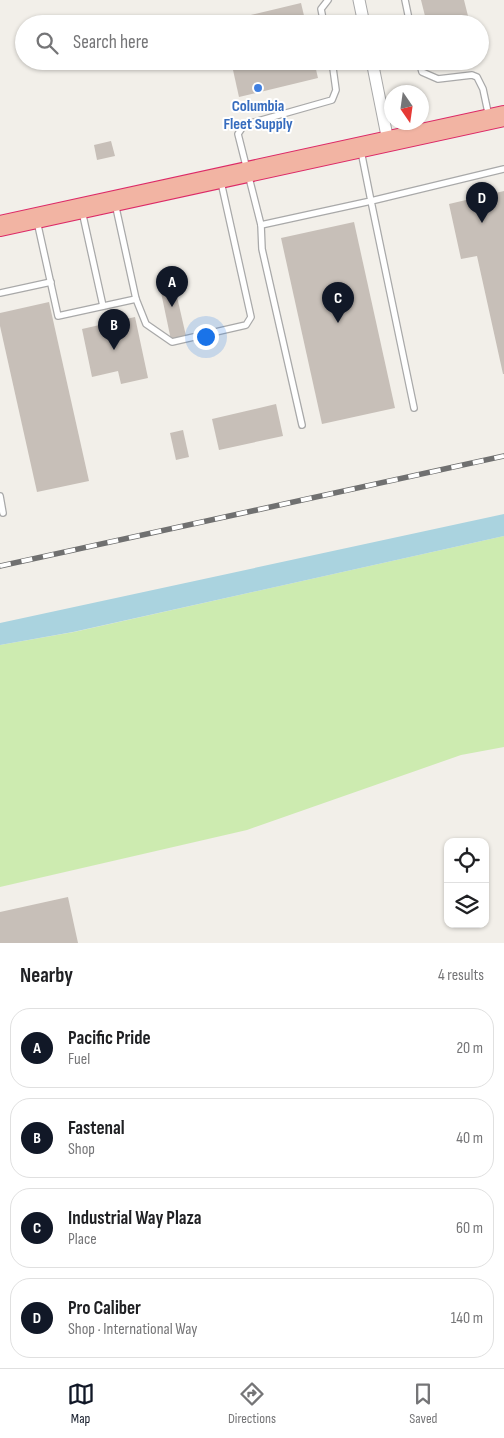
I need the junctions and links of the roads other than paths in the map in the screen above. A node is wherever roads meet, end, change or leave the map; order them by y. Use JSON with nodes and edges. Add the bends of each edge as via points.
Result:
{"nodes":[{"id":1,"x":328,"y":0,"type":"edge"},
{"id":2,"x":359,"y":0,"type":"edge"},
{"id":3,"x":405,"y":0,"type":"edge"},
{"id":4,"x":322,"y":15,"type":"edge"},
{"id":5,"x":362,"y":15,"type":"edge"},
{"id":6,"x":408,"y":15,"type":"edge"},
{"id":7,"x":333,"y":70,"type":"edge"},
{"id":8,"x":374,"y":70,"type":"edge"},
{"id":9,"x":421,"y":70,"type":"edge"},
{"id":10,"x":497,"y":118,"type":"edge"},
{"id":11,"x":388,"y":141,"type":"junction"},
{"id":12,"x":360,"y":147,"type":"junction"},
{"id":13,"x":504,"y":170,"type":"edge"},
{"id":14,"x":247,"y":172,"type":"junction"},
{"id":15,"x":220,"y":177,"type":"junction"},
{"id":16,"x":115,"y":201,"type":"junction"},
{"id":17,"x":371,"y":201,"type":"junction"},
{"id":18,"x":81,"y":208,"type":"junction"},
{"id":19,"x":36,"y":218,"type":"junction"},
{"id":20,"x":261,"y":225,"type":"junction"},
{"id":21,"x":0,"y":226,"type":"edge"},
{"id":22,"x":51,"y":282,"type":"junction"},
{"id":23,"x":0,"y":292,"type":"edge"},
{"id":24,"x":136,"y":299,"type":"junction"},
{"id":25,"x":103,"y":306,"type":"junction"},
{"id":26,"x":414,"y":408,"type":"dead end"},
{"id":27,"x":302,"y":425,"type":"dead end"},
{"id":28,"x":0,"y":496,"type":"edge"},
{"id":29,"x":3,"y":514,"type":"dead end"}],
"edges":[{"from":1,"to":4,"type":"lane","via":[[321,9]]},
{"from":2,"to":5,"type":"street"},
{"from":3,"to":6,"type":"lane"},
{"from":7,"to":14,"type":"lane","via":[[336,90],[332,100],[244,125],[238,134]]},
{"from":8,"to":11,"type":"street"},
{"from":9,"to":10,"type":"lane","via":[[438,79],[477,77]]},
{"from":10,"to":11,"type":"highway"},
{"from":11,"to":12,"type":"highway"},
{"from":12,"to":14,"type":"highway"},
{"from":12,"to":17,"type":"lane"},
{"from":13,"to":17,"type":"lane"},
{"from":14,"to":15,"type":"highway"},
{"from":14,"to":20,"type":"lane"},
{"from":15,"to":16,"type":"highway"},
{"from":15,"to":24,"type":"lane","via":[[251,317],[246,325],[172,342],[146,324]]},
{"from":16,"to":18,"type":"highway"},
{"from":16,"to":24,"type":"lane"},
{"from":17,"to":20,"type":"lane"},
{"from":17,"to":26,"type":"lane"},
{"from":18,"to":19,"type":"highway"},
{"from":18,"to":25,"type":"lane"},
{"from":19,"to":21,"type":"highway"},
{"from":19,"to":22,"type":"lane"},
{"from":20,"to":27,"type":"lane","via":[[262,249]]},
{"from":22,"to":23,"type":"lane"},
{"from":22,"to":25,"type":"lane","via":[[58,316]]},
{"from":24,"to":25,"type":"lane"},
{"from":28,"to":29,"type":"lane"}]}
